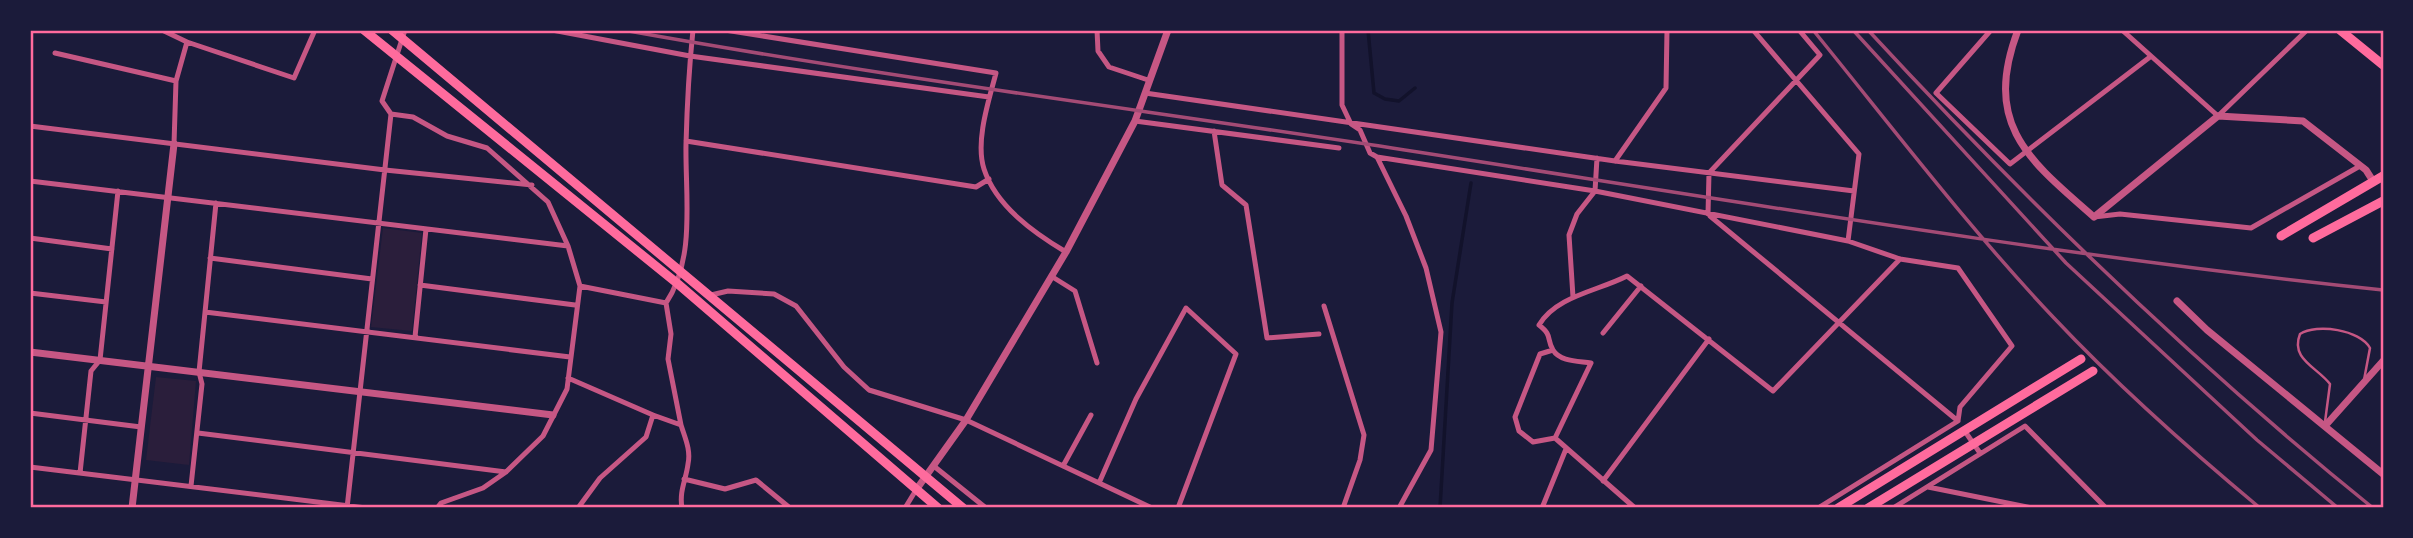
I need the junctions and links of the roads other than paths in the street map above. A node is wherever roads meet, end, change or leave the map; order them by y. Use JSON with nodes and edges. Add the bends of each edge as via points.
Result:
{"nodes":[{"id":1,"x":162,"y":30,"type":"edge"},
{"id":2,"x":315,"y":30,"type":"edge"},
{"id":3,"x":364,"y":30,"type":"edge"},
{"id":4,"x":392,"y":30,"type":"edge"},
{"id":5,"x":552,"y":30,"type":"edge"},
{"id":6,"x":693,"y":30,"type":"edge"},
{"id":7,"x":725,"y":30,"type":"edge"},
{"id":8,"x":1097,"y":30,"type":"edge"},
{"id":9,"x":1168,"y":30,"type":"edge"},
{"id":10,"x":1342,"y":30,"type":"edge"},
{"id":11,"x":1667,"y":30,"type":"edge"},
{"id":12,"x":1753,"y":30,"type":"edge"},
{"id":13,"x":1799,"y":30,"type":"edge"},
{"id":14,"x":1992,"y":30,"type":"edge"},
{"id":15,"x":2018,"y":30,"type":"edge"},
{"id":16,"x":2122,"y":30,"type":"edge"},
{"id":17,"x":2307,"y":30,"type":"edge"},
{"id":18,"x":2340,"y":30,"type":"edge"},
{"id":19,"x":403,"y":34,"type":"edge"},
{"id":20,"x":187,"y":42,"type":"junction"},
{"id":21,"x":55,"y":53,"type":"dead end"},
{"id":22,"x":394,"y":55,"type":"junction"},
{"id":23,"x":690,"y":56,"type":"junction"},
{"id":24,"x":2150,"y":57,"type":"junction"},
{"id":25,"x":2383,"y":65,"type":"edge"},
{"id":26,"x":1148,"y":80,"type":"junction"},
{"id":27,"x":176,"y":81,"type":"junction"},
{"id":28,"x":1795,"y":81,"type":"junction"},
{"id":29,"x":1145,"y":93,"type":"junction"},
{"id":30,"x":989,"y":97,"type":"junction"},
{"id":31,"x":391,"y":114,"type":"junction"},
{"id":32,"x":2218,"y":116,"type":"junction"},
{"id":33,"x":1135,"y":121,"type":"junction"},
{"id":34,"x":1351,"y":124,"type":"junction"},
{"id":35,"x":30,"y":126,"type":"edge"},
{"id":36,"x":1214,"y":131,"type":"junction"},
{"id":37,"x":686,"y":141,"type":"junction"},
{"id":38,"x":174,"y":144,"type":"junction"},
{"id":39,"x":1339,"y":149,"type":"dead end"},
{"id":40,"x":2025,"y":154,"type":"junction"},
{"id":41,"x":1377,"y":157,"type":"junction"},
{"id":42,"x":1597,"y":158,"type":"junction"},
{"id":43,"x":1615,"y":161,"type":"junction"},
{"id":44,"x":2360,"y":166,"type":"junction"},
{"id":45,"x":385,"y":170,"type":"junction"},
{"id":46,"x":1709,"y":173,"type":"junction"},
{"id":47,"x":2383,"y":176,"type":"edge"},
{"id":48,"x":989,"y":179,"type":"junction"},
{"id":49,"x":30,"y":181,"type":"edge"},
{"id":50,"x":2373,"y":181,"type":"junction"},
{"id":51,"x":532,"y":185,"type":"junction"},
{"id":52,"x":118,"y":191,"type":"junction"},
{"id":53,"x":1595,"y":191,"type":"junction"},
{"id":54,"x":1854,"y":191,"type":"junction"},
{"id":55,"x":167,"y":197,"type":"junction"},
{"id":56,"x":2383,"y":201,"type":"edge"},
{"id":57,"x":216,"y":203,"type":"junction"},
{"id":58,"x":1708,"y":214,"type":"junction"},
{"id":59,"x":2094,"y":217,"type":"junction"},
{"id":60,"x":378,"y":224,"type":"junction"},
{"id":61,"x":426,"y":229,"type":"junction"},
{"id":62,"x":2281,"y":236,"type":"dead end"},
{"id":63,"x":30,"y":238,"type":"edge"},
{"id":64,"x":2313,"y":238,"type":"dead end"},
{"id":65,"x":1848,"y":240,"type":"junction"},
{"id":66,"x":568,"y":246,"type":"junction"},
{"id":67,"x":112,"y":248,"type":"junction"},
{"id":68,"x":1066,"y":252,"type":"junction"},
{"id":69,"x":210,"y":258,"type":"junction"},
{"id":70,"x":1900,"y":259,"type":"junction"},
{"id":71,"x":681,"y":270,"type":"junction"},
{"id":72,"x":1051,"y":276,"type":"junction"},
{"id":73,"x":372,"y":279,"type":"junction"},
{"id":74,"x":678,"y":284,"type":"junction"},
{"id":75,"x":420,"y":285,"type":"junction"},
{"id":76,"x":580,"y":286,"type":"junction"},
{"id":77,"x":1640,"y":286,"type":"junction"},
{"id":78,"x":30,"y":293,"type":"edge"},
{"id":79,"x":711,"y":295,"type":"junction"},
{"id":80,"x":1573,"y":297,"type":"junction"},
{"id":81,"x":2177,"y":301,"type":"dead end"},
{"id":82,"x":106,"y":302,"type":"junction"},
{"id":83,"x":666,"y":303,"type":"junction"},
{"id":84,"x":575,"y":305,"type":"junction"},
{"id":85,"x":1324,"y":306,"type":"dead end"},
{"id":86,"x":205,"y":313,"type":"junction"},
{"id":87,"x":1841,"y":322,"type":"junction"},
{"id":88,"x":366,"y":332,"type":"junction"},
{"id":89,"x":1603,"y":333,"type":"dead end"},
{"id":90,"x":1319,"y":334,"type":"dead end"},
{"id":91,"x":415,"y":337,"type":"junction"},
{"id":92,"x":1709,"y":339,"type":"junction"},
{"id":93,"x":1553,"y":351,"type":"junction"},
{"id":94,"x":30,"y":352,"type":"edge"},
{"id":95,"x":570,"y":357,"type":"junction"},
{"id":96,"x":2081,"y":359,"type":"dead end"},
{"id":97,"x":100,"y":360,"type":"junction"},
{"id":98,"x":2383,"y":361,"type":"edge"},
{"id":99,"x":1097,"y":363,"type":"dead end"},
{"id":100,"x":148,"y":366,"type":"junction"},
{"id":101,"x":2093,"y":370,"type":"dead end"},
{"id":102,"x":198,"y":372,"type":"junction"},
{"id":103,"x":568,"y":378,"type":"junction"},
{"id":104,"x":2362,"y":384,"type":"junction"},
{"id":105,"x":360,"y":391,"type":"junction"},
{"id":106,"x":30,"y":413,"type":"edge"},
{"id":107,"x":553,"y":415,"type":"junction"},
{"id":108,"x":653,"y":415,"type":"junction"},
{"id":109,"x":1091,"y":415,"type":"dead end"},
{"id":110,"x":86,"y":420,"type":"junction"},
{"id":111,"x":966,"y":420,"type":"junction"},
{"id":112,"x":1958,"y":421,"type":"junction"},
{"id":113,"x":681,"y":425,"type":"junction"},
{"id":114,"x":2325,"y":426,"type":"junction"},
{"id":115,"x":141,"y":427,"type":"junction"},
{"id":116,"x":198,"y":433,"type":"junction"},
{"id":117,"x":1555,"y":438,"type":"junction"},
{"id":118,"x":1566,"y":449,"type":"junction"},
{"id":119,"x":353,"y":451,"type":"junction"},
{"id":120,"x":1980,"y":453,"type":"junction"},
{"id":121,"x":1063,"y":466,"type":"junction"},
{"id":122,"x":30,"y":467,"type":"edge"},
{"id":123,"x":935,"y":467,"type":"junction"},
{"id":124,"x":506,"y":472,"type":"junction"},
{"id":125,"x":80,"y":473,"type":"junction"},
{"id":126,"x":2383,"y":474,"type":"edge"},
{"id":127,"x":928,"y":478,"type":"junction"},
{"id":128,"x":135,"y":480,"type":"junction"},
{"id":129,"x":684,"y":480,"type":"junction"},
{"id":130,"x":1603,"y":481,"type":"junction"},
{"id":131,"x":1099,"y":484,"type":"junction"},
{"id":132,"x":191,"y":486,"type":"junction"},
{"id":133,"x":1928,"y":488,"type":"junction"},
{"id":134,"x":916,"y":490,"type":"junction"},
{"id":135,"x":347,"y":507,"type":"edge"},
{"id":136,"x":132,"y":508,"type":"edge"},
{"id":137,"x":366,"y":508,"type":"edge"},
{"id":138,"x":437,"y":508,"type":"edge"},
{"id":139,"x":578,"y":508,"type":"edge"},
{"id":140,"x":682,"y":508,"type":"edge"},
{"id":141,"x":790,"y":508,"type":"edge"},
{"id":142,"x":905,"y":508,"type":"edge"},
{"id":143,"x":938,"y":508,"type":"edge"},
{"id":144,"x":963,"y":508,"type":"edge"},
{"id":145,"x":986,"y":508,"type":"edge"},
{"id":146,"x":1152,"y":508,"type":"edge"},
{"id":147,"x":1178,"y":508,"type":"edge"},
{"id":148,"x":1343,"y":508,"type":"edge"},
{"id":149,"x":1399,"y":508,"type":"edge"},
{"id":150,"x":1542,"y":508,"type":"edge"},
{"id":151,"x":1635,"y":508,"type":"edge"},
{"id":152,"x":1818,"y":508,"type":"edge"},
{"id":153,"x":1838,"y":508,"type":"edge"},
{"id":154,"x":1868,"y":508,"type":"edge"},
{"id":155,"x":1893,"y":508,"type":"edge"},
{"id":156,"x":2032,"y":508,"type":"edge"},
{"id":157,"x":2106,"y":508,"type":"edge"}],
"edges":[{"from":1,"to":20,"type":"street"},
{"from":2,"to":20,"type":"street","via":[[295,78]]},
{"from":3,"to":22,"type":"highway"},
{"from":4,"to":19,"type":"highway"},
{"from":5,"to":23,"type":"street"},
{"from":6,"to":23,"type":"street"},
{"from":7,"to":30,"type":"street","via":[[996,73]]},
{"from":8,"to":26,"type":"street","via":[[1098,51],[1109,67]]},
{"from":9,"to":26,"type":"street"},
{"from":10,"to":34,"type":"street","via":[[1342,105]]},
{"from":11,"to":43,"type":"street","via":[[1666,88]]},
{"from":12,"to":28,"type":"street"},
{"from":13,"to":28,"type":"street","via":[[1820,55]]},
{"from":14,"to":40,"type":"street","via":[[1936,93],[2010,164]]},
{"from":15,"to":40,"type":"street","via":[[2006,81],[2015,137]]},
{"from":16,"to":24,"type":"street"},
{"from":17,"to":32,"type":"street"},
{"from":18,"to":25,"type":"highway"},
{"from":19,"to":22,"type":"street"},
{"from":19,"to":71,"type":"highway"},
{"from":20,"to":27,"type":"street"},
{"from":21,"to":27,"type":"street"},
{"from":22,"to":31,"type":"street","via":[[382,101]]},
{"from":22,"to":74,"type":"highway"},
{"from":23,"to":30,"type":"street"},
{"from":23,"to":37,"type":"street"},
{"from":24,"to":32,"type":"street"},
{"from":24,"to":40,"type":"street"},
{"from":26,"to":29,"type":"street"},
{"from":27,"to":38,"type":"street"},
{"from":28,"to":46,"type":"street"},
{"from":28,"to":54,"type":"street","via":[[1858,154]]},
{"from":29,"to":33,"type":"street"},
{"from":29,"to":34,"type":"street"},
{"from":30,"to":48,"type":"street","via":[[982,142],[983,168]]},
{"from":31,"to":45,"type":"street"},
{"from":31,"to":51,"type":"street","via":[[413,117],[447,136],[487,148]]},
{"from":32,"to":44,"type":"street","via":[[2304,121]]},
{"from":32,"to":59,"type":"street"},
{"from":33,"to":36,"type":"street"},
{"from":33,"to":68,"type":"street"},
{"from":34,"to":41,"type":"street"},
{"from":34,"to":42,"type":"street"},
{"from":35,"to":38,"type":"street"},
{"from":36,"to":39,"type":"street"},
{"from":36,"to":90,"type":"street","via":[[1222,186],[1246,205],[1267,338]]},
{"from":37,"to":48,"type":"street","via":[[976,187]]},
{"from":37,"to":71,"type":"street"},
{"from":38,"to":45,"type":"street"},
{"from":38,"to":55,"type":"street"},
{"from":40,"to":59,"type":"street"},
{"from":41,"to":53,"type":"street"},
{"from":41,"to":149,"type":"street","via":[[1426,268],[1441,332],[1431,450]]},
{"from":42,"to":43,"type":"street"},
{"from":42,"to":53,"type":"street"},
{"from":43,"to":46,"type":"street"},
{"from":44,"to":50,"type":"street"},
{"from":44,"to":59,"type":"street","via":[[2252,229],[2120,214]]},
{"from":45,"to":51,"type":"street"},
{"from":45,"to":60,"type":"street"},
{"from":46,"to":54,"type":"street"},
{"from":46,"to":58,"type":"street"},
{"from":47,"to":50,"type":"highway"},
{"from":48,"to":68,"type":"street","via":[[1001,202]]},
{"from":49,"to":52,"type":"street"},
{"from":50,"to":62,"type":"highway"},
{"from":51,"to":66,"type":"street","via":[[548,202]]},
{"from":52,"to":55,"type":"street"},
{"from":52,"to":67,"type":"street"},
{"from":53,"to":58,"type":"street"},
{"from":53,"to":80,"type":"street","via":[[1577,214],[1569,235]]},
{"from":54,"to":65,"type":"street"},
{"from":55,"to":57,"type":"street"},
{"from":55,"to":100,"type":"street"},
{"from":56,"to":64,"type":"highway"},
{"from":57,"to":60,"type":"street"},
{"from":57,"to":69,"type":"street"},
{"from":58,"to":65,"type":"street"},
{"from":58,"to":87,"type":"street"},
{"from":60,"to":61,"type":"street"},
{"from":60,"to":73,"type":"street"},
{"from":61,"to":66,"type":"street"},
{"from":61,"to":75,"type":"street"},
{"from":63,"to":67,"type":"street"},
{"from":65,"to":70,"type":"street"},
{"from":66,"to":76,"type":"street"},
{"from":67,"to":82,"type":"street"},
{"from":68,"to":72,"type":"street"},
{"from":69,"to":73,"type":"street"},
{"from":69,"to":86,"type":"street"},
{"from":70,"to":87,"type":"street"},
{"from":70,"to":112,"type":"street","via":[[1958,268],[2012,346],[1960,407]]},
{"from":71,"to":74,"type":"street"},
{"from":71,"to":79,"type":"highway"},
{"from":72,"to":99,"type":"street","via":[[1075,291]]},
{"from":72,"to":111,"type":"street"},
{"from":73,"to":88,"type":"street"},
{"from":74,"to":83,"type":"street"},
{"from":74,"to":134,"type":"highway"},
{"from":75,"to":84,"type":"street"},
{"from":75,"to":91,"type":"street"},
{"from":76,"to":83,"type":"street"},
{"from":76,"to":84,"type":"street"},
{"from":77,"to":80,"type":"street","via":[[1627,276]]},
{"from":77,"to":89,"type":"street"},
{"from":77,"to":92,"type":"street"},
{"from":78,"to":82,"type":"street"},
{"from":79,"to":111,"type":"street","via":[[728,291],[775,294],[796,306],[844,367],[869,390]]},
{"from":79,"to":127,"type":"highway"},
{"from":80,"to":93,"type":"street","via":[[1546,314],[1539,325],[1549,332]]},
{"from":81,"to":114,"type":"street"},
{"from":82,"to":97,"type":"street"},
{"from":83,"to":113,"type":"street","via":[[671,334],[668,359]]},
{"from":84,"to":95,"type":"street"},
{"from":85,"to":148,"type":"street","via":[[1364,435]]},
{"from":86,"to":88,"type":"street"},
{"from":86,"to":102,"type":"street"},
{"from":87,"to":92,"type":"street","via":[[1773,391]]},
{"from":87,"to":112,"type":"street"},
{"from":88,"to":91,"type":"street"},
{"from":88,"to":105,"type":"street"},
{"from":91,"to":95,"type":"street"},
{"from":92,"to":130,"type":"street"},
{"from":93,"to":117,"type":"street","via":[[1564,359],[1591,363]]},
{"from":93,"to":117,"type":"street","via":[[1539,354],[1515,417],[1519,431],[1533,442]]},
{"from":94,"to":97,"type":"street"},
{"from":95,"to":103,"type":"street"},
{"from":96,"to":153,"type":"highway"},
{"from":97,"to":100,"type":"street"},
{"from":97,"to":110,"type":"street","via":[[91,371]]},
{"from":98,"to":104,"type":"street"},
{"from":100,"to":102,"type":"street"},
{"from":100,"to":115,"type":"street"},
{"from":101,"to":154,"type":"highway"},
{"from":102,"to":105,"type":"street"},
{"from":102,"to":116,"type":"street","via":[[202,384]]},
{"from":103,"to":107,"type":"street"},
{"from":103,"to":108,"type":"street"},
{"from":104,"to":114,"type":"street"},
{"from":104,"to":114,"type":"lane","via":[[2370,348],[2365,339],[2320,330],[2300,334],[2297,350],[2301,357],[2330,384]]},
{"from":105,"to":107,"type":"street"},
{"from":105,"to":119,"type":"street"},
{"from":106,"to":110,"type":"street"},
{"from":107,"to":124,"type":"street","via":[[543,436]]},
{"from":108,"to":113,"type":"street"},
{"from":108,"to":139,"type":"street","via":[[646,438],[600,478]]},
{"from":109,"to":121,"type":"street"},
{"from":110,"to":115,"type":"street"},
{"from":110,"to":125,"type":"street"},
{"from":111,"to":121,"type":"street"},
{"from":111,"to":123,"type":"street"},
{"from":112,"to":120,"type":"street"},
{"from":112,"to":152,"type":"street"},
{"from":113,"to":129,"type":"street","via":[[689,463]]},
{"from":114,"to":126,"type":"street"},
{"from":115,"to":128,"type":"street"},
{"from":116,"to":119,"type":"street"},
{"from":116,"to":132,"type":"street"},
{"from":117,"to":118,"type":"street"},
{"from":118,"to":130,"type":"street"},
{"from":118,"to":150,"type":"street"},
{"from":119,"to":124,"type":"street"},
{"from":119,"to":135,"type":"street"},
{"from":120,"to":133,"type":"street"},
{"from":120,"to":157,"type":"street","via":[[2025,426]]},
{"from":121,"to":131,"type":"street"},
{"from":122,"to":125,"type":"street"},
{"from":123,"to":127,"type":"street"},
{"from":123,"to":145,"type":"street"},
{"from":124,"to":138,"type":"street","via":[[483,488]]},
{"from":125,"to":128,"type":"street"},
{"from":127,"to":134,"type":"street"},
{"from":127,"to":144,"type":"highway"},
{"from":128,"to":132,"type":"street"},
{"from":128,"to":136,"type":"street"},
{"from":129,"to":140,"type":"street"},
{"from":129,"to":141,"type":"street","via":[[724,489],[755,480]]},
{"from":130,"to":151,"type":"street"},
{"from":131,"to":146,"type":"street"},
{"from":131,"to":147,"type":"street","via":[[1136,399],[1186,308],[1236,355]]},
{"from":132,"to":135,"type":"street"},
{"from":133,"to":155,"type":"street"},
{"from":133,"to":156,"type":"street"},
{"from":134,"to":142,"type":"street"},
{"from":134,"to":143,"type":"highway"},
{"from":135,"to":137,"type":"street"}]}
